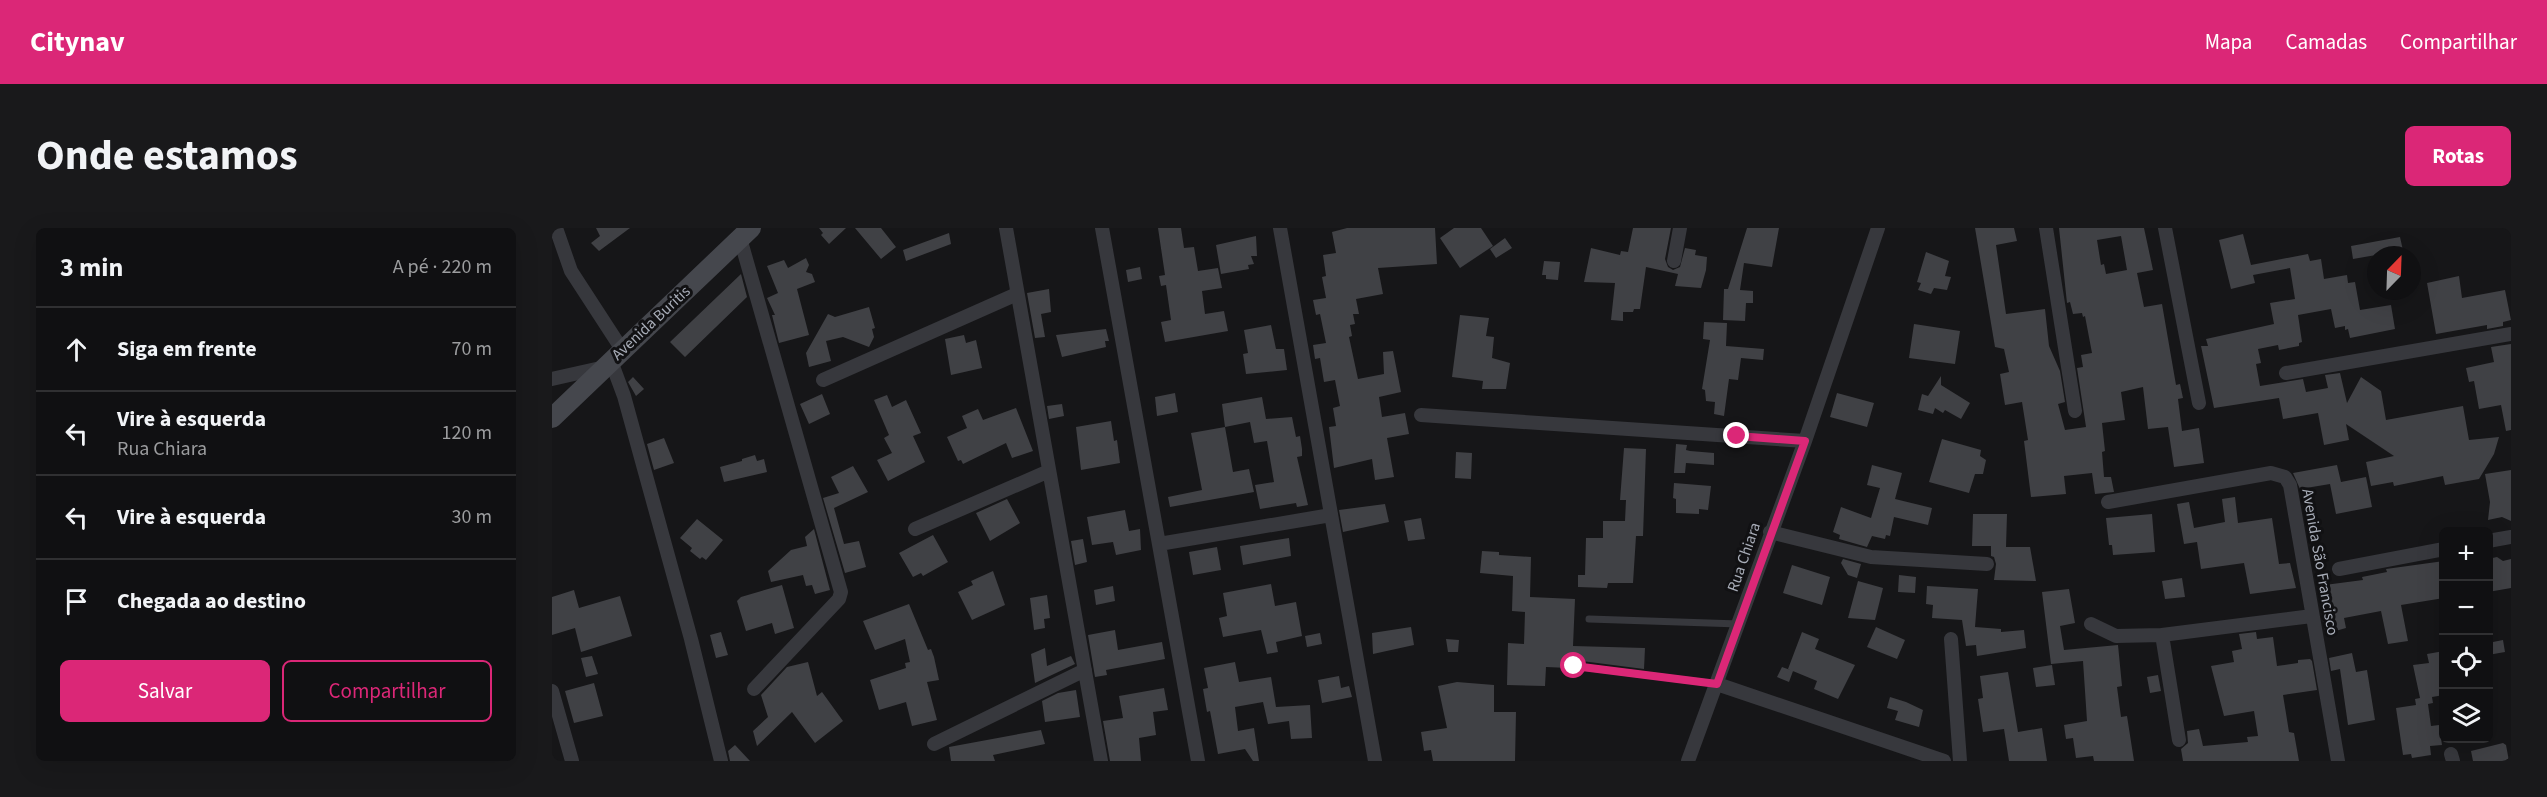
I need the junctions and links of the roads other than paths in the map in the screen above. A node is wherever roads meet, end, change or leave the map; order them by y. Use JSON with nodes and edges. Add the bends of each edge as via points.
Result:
{"nodes":[{"id":1,"x":556,"y":228,"type":"edge"},
{"id":2,"x":1006,"y":228,"type":"edge"},
{"id":3,"x":1102,"y":228,"type":"edge"},
{"id":4,"x":1280,"y":228,"type":"edge"},
{"id":5,"x":1680,"y":228,"type":"edge"},
{"id":6,"x":1878,"y":228,"type":"edge"},
{"id":7,"x":2046,"y":228,"type":"edge"},
{"id":8,"x":2165,"y":228,"type":"edge"},
{"id":9,"x":746,"y":233,"type":"edge"},
{"id":10,"x":1674,"y":261,"type":"dead end"},
{"id":11,"x":1017,"y":294,"type":"junction"},
{"id":12,"x":2511,"y":334,"type":"edge"},
{"id":13,"x":613,"y":360,"type":"junction"},
{"id":14,"x":2286,"y":373,"type":"dead end"},
{"id":15,"x":552,"y":379,"type":"edge"},
{"id":16,"x":823,"y":380,"type":"dead end"},
{"id":17,"x":2199,"y":403,"type":"dead end"},
{"id":18,"x":2075,"y":411,"type":"dead end"},
{"id":19,"x":1421,"y":415,"type":"dead end"},
{"id":20,"x":552,"y":418,"type":"edge"},
{"id":21,"x":1805,"y":441,"type":"junction"},
{"id":22,"x":1050,"y":471,"type":"junction"},
{"id":23,"x":2108,"y":502,"type":"dead end"},
{"id":24,"x":1331,"y":515,"type":"junction"},
{"id":25,"x":915,"y":529,"type":"dead end"},
{"id":26,"x":1770,"y":532,"type":"junction"},
{"id":27,"x":2511,"y":537,"type":"edge"},
{"id":28,"x":2493,"y":540,"type":"edge"},
{"id":29,"x":1159,"y":544,"type":"junction"},
{"id":30,"x":2439,"y":550,"type":"edge"},
{"id":31,"x":1987,"y":564,"type":"dead end"},
{"id":32,"x":2338,"y":569,"type":"dead end"},
{"id":33,"x":2312,"y":616,"type":"junction"},
{"id":34,"x":1589,"y":619,"type":"dead end"},
{"id":35,"x":1739,"y":624,"type":"junction"},
{"id":36,"x":2091,"y":624,"type":"dead end"},
{"id":37,"x":2162,"y":636,"type":"junction"},
{"id":38,"x":1951,"y":639,"type":"dead end"},
{"id":39,"x":1574,"y":666,"type":"dead end"},
{"id":40,"x":1085,"y":670,"type":"junction"},
{"id":41,"x":1717,"y":684,"type":"junction"},
{"id":42,"x":754,"y":689,"type":"dead end"},
{"id":43,"x":552,"y":691,"type":"edge"},
{"id":44,"x":2179,"y":740,"type":"dead end"},
{"id":45,"x":934,"y":744,"type":"dead end"},
{"id":46,"x":572,"y":761,"type":"edge"},
{"id":47,"x":721,"y":761,"type":"edge"},
{"id":48,"x":1101,"y":761,"type":"edge"},
{"id":49,"x":1198,"y":761,"type":"edge"},
{"id":50,"x":1375,"y":761,"type":"edge"},
{"id":51,"x":1688,"y":761,"type":"edge"},
{"id":52,"x":1944,"y":761,"type":"edge"},
{"id":53,"x":1960,"y":761,"type":"edge"},
{"id":54,"x":2338,"y":761,"type":"edge"}],
"edges":[{"from":1,"to":13,"type":"street","via":[[571,271]]},
{"from":2,"to":11,"type":"street"},
{"from":3,"to":29,"type":"street"},
{"from":4,"to":24,"type":"street"},
{"from":5,"to":10,"type":"street"},
{"from":6,"to":21,"type":"street","name":"Rua Chiara"},
{"from":7,"to":18,"type":"street"},
{"from":8,"to":17,"type":"street"},
{"from":9,"to":13,"type":"street","name":"Avenida Buritis"},
{"from":9,"to":42,"type":"street","via":[[841,592],[839,599]]},
{"from":11,"to":16,"type":"street"},
{"from":11,"to":22,"type":"street"},
{"from":12,"to":14,"type":"street"},
{"from":13,"to":15,"type":"street"},
{"from":13,"to":20,"type":"street","name":"Avenida Buritis"},
{"from":13,"to":47,"type":"street"},
{"from":19,"to":21,"type":"street"},
{"from":21,"to":26,"type":"street","name":"Rua Chiara"},
{"from":22,"to":25,"type":"street"},
{"from":22,"to":40,"type":"street"},
{"from":23,"to":33,"type":"street","name":"Avenida São Francisco","via":[[2271,473],[2285,477],[2290,485]]},
{"from":24,"to":29,"type":"street"},
{"from":24,"to":50,"type":"street"},
{"from":26,"to":31,"type":"street","via":[[1871,557]]},
{"from":26,"to":35,"type":"street","name":"Rua Chiara"},
{"from":27,"to":28,"type":"street"},
{"from":29,"to":49,"type":"street"},
{"from":30,"to":32,"type":"street"},
{"from":33,"to":37,"type":"street"},
{"from":33,"to":54,"type":"street","name":"Avenida São Francisco"},
{"from":34,"to":35,"type":"lane"},
{"from":35,"to":41,"type":"street","name":"Rua Chiara"},
{"from":36,"to":37,"type":"street","via":[[2116,636]]},
{"from":37,"to":44,"type":"street"},
{"from":38,"to":53,"type":"street"},
{"from":39,"to":41,"type":"lane"},
{"from":40,"to":45,"type":"street"},
{"from":40,"to":48,"type":"street"},
{"from":41,"to":51,"type":"street","name":"Rua Chiara"},
{"from":41,"to":52,"type":"street"},
{"from":43,"to":46,"type":"street"}]}
